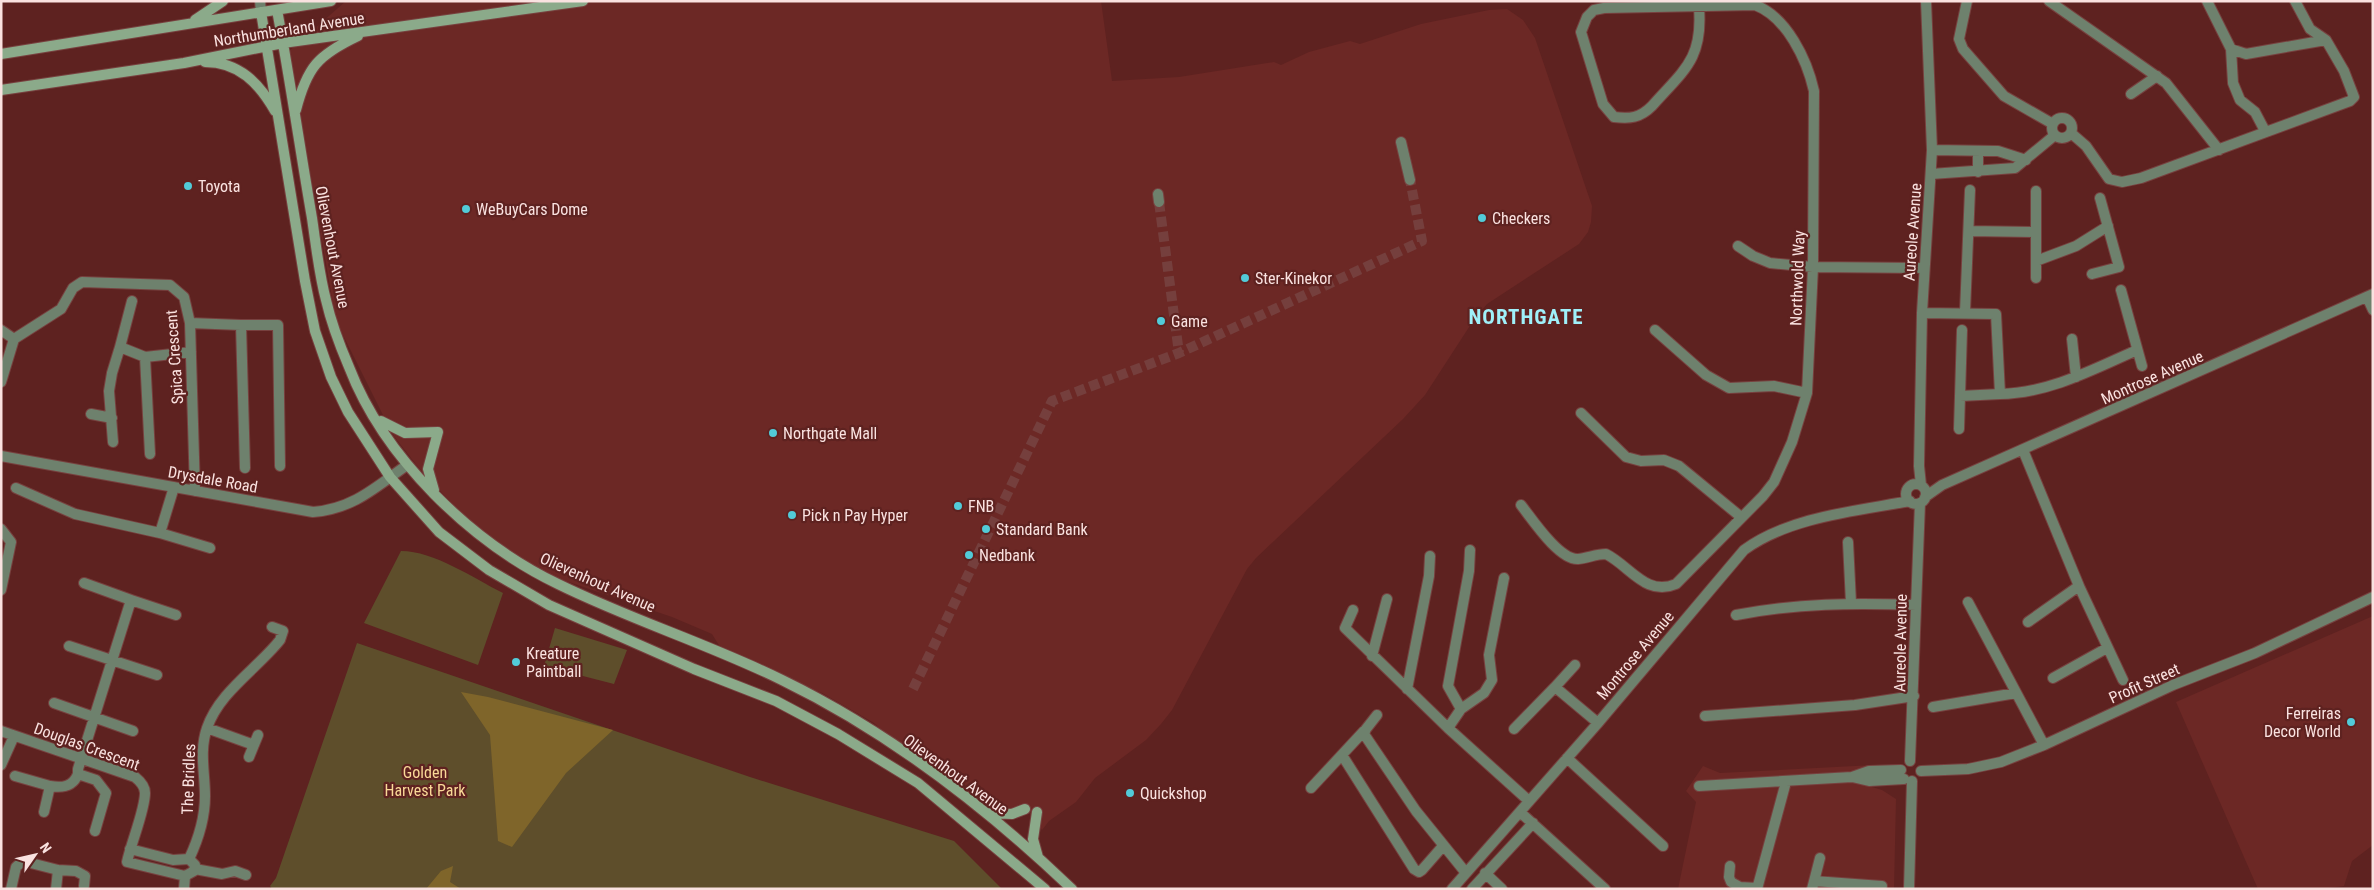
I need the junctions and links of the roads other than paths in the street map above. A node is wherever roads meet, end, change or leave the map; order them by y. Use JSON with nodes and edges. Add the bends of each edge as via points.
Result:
{"nodes":[{"id":1,"x":223,"y":1,"type":"edge"},
{"id":2,"x":331,"y":1,"type":"edge"},
{"id":3,"x":583,"y":1,"type":"edge"},
{"id":4,"x":1926,"y":1,"type":"edge"},
{"id":5,"x":1967,"y":1,"type":"edge"},
{"id":6,"x":2049,"y":1,"type":"edge"},
{"id":7,"x":2207,"y":1,"type":"edge"},
{"id":8,"x":2295,"y":1,"type":"edge"},
{"id":9,"x":276,"y":5,"type":"edge"},
{"id":10,"x":260,"y":6,"type":"edge"},
{"id":11,"x":1700,"y":8,"type":"junction"},
{"id":12,"x":190,"y":23,"type":"junction"},
{"id":13,"x":366,"y":32,"type":"junction"},
{"id":14,"x":2326,"y":40,"type":"junction"},
{"id":15,"x":283,"y":43,"type":"junction"},
{"id":16,"x":267,"y":46,"type":"junction"},
{"id":17,"x":2231,"y":49,"type":"junction"},
{"id":18,"x":1,"y":54,"type":"edge"},
{"id":19,"x":184,"y":63,"type":"junction"},
{"id":20,"x":2157,"y":76,"type":"junction"},
{"id":21,"x":1,"y":90,"type":"edge"},
{"id":22,"x":2131,"y":94,"type":"dead end"},
{"id":23,"x":294,"y":116,"type":"junction"},
{"id":24,"x":279,"y":118,"type":"junction"},
{"id":25,"x":2053,"y":124,"type":"junction"},
{"id":26,"x":2265,"y":132,"type":"junction"},
{"id":27,"x":2071,"y":133,"type":"junction"},
{"id":28,"x":2054,"y":135,"type":"junction"},
{"id":29,"x":1402,"y":142,"type":"dead end"},
{"id":30,"x":1932,"y":150,"type":"junction"},
{"id":31,"x":2219,"y":150,"type":"junction"},
{"id":32,"x":1978,"y":151,"type":"junction"},
{"id":33,"x":2026,"y":160,"type":"junction"},
{"id":34,"x":1978,"y":172,"type":"junction"},
{"id":35,"x":1931,"y":174,"type":"junction"},
{"id":36,"x":1410,"y":180,"type":"tunnel mouth"},
{"id":37,"x":1970,"y":190,"type":"dead end"},
{"id":38,"x":2036,"y":191,"type":"dead end"},
{"id":39,"x":2100,"y":198,"type":"dead end"},
{"id":40,"x":2108,"y":226,"type":"junction"},
{"id":41,"x":1969,"y":231,"type":"junction"},
{"id":42,"x":2035,"y":232,"type":"junction"},
{"id":43,"x":1738,"y":246,"type":"dead end"},
{"id":44,"x":2036,"y":261,"type":"junction"},
{"id":45,"x":1813,"y":268,"type":"junction"},
{"id":46,"x":1924,"y":268,"type":"junction"},
{"id":47,"x":2092,"y":274,"type":"dead end"},
{"id":48,"x":2036,"y":278,"type":"dead end"},
{"id":49,"x":2121,"y":290,"type":"dead end"},
{"id":50,"x":2370,"y":295,"type":"edge"},
{"id":51,"x":132,"y":301,"type":"dead end"},
{"id":52,"x":2373,"y":310,"type":"edge"},
{"id":53,"x":1965,"y":312,"type":"junction"},
{"id":54,"x":1922,"y":313,"type":"junction"},
{"id":55,"x":190,"y":323,"type":"junction"},
{"id":56,"x":242,"y":325,"type":"junction"},
{"id":57,"x":1,"y":330,"type":"edge"},
{"id":58,"x":1655,"y":330,"type":"dead end"},
{"id":59,"x":1962,"y":330,"type":"dead end"},
{"id":60,"x":14,"y":339,"type":"junction"},
{"id":61,"x":2072,"y":339,"type":"dead end"},
{"id":62,"x":120,"y":347,"type":"junction"},
{"id":63,"x":2137,"y":350,"type":"junction"},
{"id":64,"x":191,"y":352,"type":"junction"},
{"id":65,"x":145,"y":357,"type":"junction"},
{"id":66,"x":2142,"y":366,"type":"dead end"},
{"id":67,"x":2076,"y":377,"type":"junction"},
{"id":68,"x":1,"y":382,"type":"edge"},
{"id":69,"x":1807,"y":393,"type":"junction"},
{"id":70,"x":2000,"y":394,"type":"junction"},
{"id":71,"x":1960,"y":396,"type":"junction"},
{"id":72,"x":1581,"y":413,"type":"dead end"},
{"id":73,"x":91,"y":414,"type":"dead end"},
{"id":74,"x":112,"y":418,"type":"junction"},
{"id":75,"x":376,"y":418,"type":"junction"},
{"id":76,"x":1959,"y":429,"type":"dead end"},
{"id":77,"x":113,"y":442,"type":"dead end"},
{"id":78,"x":2023,"y":450,"type":"junction"},
{"id":79,"x":150,"y":454,"type":"dead end"},
{"id":80,"x":1,"y":456,"type":"edge"},
{"id":81,"x":407,"y":465,"type":"junction"},
{"id":82,"x":280,"y":466,"type":"dead end"},
{"id":83,"x":245,"y":468,"type":"dead end"},
{"id":84,"x":390,"y":477,"type":"junction"},
{"id":85,"x":174,"y":487,"type":"junction"},
{"id":86,"x":16,"y":488,"type":"dead end"},
{"id":87,"x":195,"y":491,"type":"junction"},
{"id":88,"x":1917,"y":494,"type":"junction"},
{"id":89,"x":437,"y":495,"type":"junction"},
{"id":90,"x":1521,"y":505,"type":"dead end"},
{"id":91,"x":1741,"y":517,"type":"junction"},
{"id":92,"x":1,"y":529,"type":"edge"},
{"id":93,"x":160,"y":533,"type":"junction"},
{"id":94,"x":1848,"y":542,"type":"dead end"},
{"id":95,"x":210,"y":548,"type":"dead end"},
{"id":96,"x":1470,"y":550,"type":"dead end"},
{"id":97,"x":1430,"y":556,"type":"dead end"},
{"id":98,"x":1504,"y":578,"type":"dead end"},
{"id":99,"x":84,"y":583,"type":"dead end"},
{"id":100,"x":2079,"y":586,"type":"junction"},
{"id":101,"x":1,"y":590,"type":"edge"},
{"id":102,"x":2373,"y":597,"type":"edge"},
{"id":103,"x":1387,"y":599,"type":"dead end"},
{"id":104,"x":131,"y":600,"type":"junction"},
{"id":105,"x":1968,"y":602,"type":"dead end"},
{"id":106,"x":1851,"y":603,"type":"junction"},
{"id":107,"x":1916,"y":605,"type":"junction"},
{"id":108,"x":1353,"y":610,"type":"dead end"},
{"id":109,"x":176,"y":615,"type":"dead end"},
{"id":110,"x":1736,"y":615,"type":"dead end"},
{"id":111,"x":2028,"y":622,"type":"dead end"},
{"id":112,"x":272,"y":627,"type":"dead end"},
{"id":113,"x":69,"y":646,"type":"dead end"},
{"id":114,"x":2107,"y":648,"type":"junction"},
{"id":115,"x":1372,"y":656,"type":"junction"},
{"id":116,"x":111,"y":661,"type":"junction"},
{"id":117,"x":1575,"y":665,"type":"dead end"},
{"id":118,"x":157,"y":676,"type":"dead end"},
{"id":119,"x":2053,"y":678,"type":"dead end"},
{"id":120,"x":2123,"y":680,"type":"dead end"},
{"id":121,"x":1555,"y":687,"type":"junction"},
{"id":122,"x":1407,"y":689,"type":"junction"},
{"id":123,"x":2016,"y":693,"type":"junction"},
{"id":124,"x":1914,"y":696,"type":"junction"},
{"id":125,"x":54,"y":703,"type":"dead end"},
{"id":126,"x":1933,"y":707,"type":"dead end"},
{"id":127,"x":1461,"y":709,"type":"junction"},
{"id":128,"x":1377,"y":715,"type":"dead end"},
{"id":129,"x":1705,"y":716,"type":"dead end"},
{"id":130,"x":94,"y":717,"type":"junction"},
{"id":131,"x":1598,"y":723,"type":"junction"},
{"id":132,"x":207,"y":728,"type":"junction"},
{"id":133,"x":1448,"y":728,"type":"junction"},
{"id":134,"x":1514,"y":729,"type":"dead end"},
{"id":135,"x":1,"y":731,"type":"edge"},
{"id":136,"x":133,"y":731,"type":"dead end"},
{"id":137,"x":1364,"y":731,"type":"junction"},
{"id":138,"x":14,"y":736,"type":"junction"},
{"id":139,"x":2044,"y":745,"type":"junction"},
{"id":140,"x":1342,"y":754,"type":"junction"},
{"id":141,"x":249,"y":757,"type":"dead end"},
{"id":142,"x":1567,"y":758,"type":"junction"},
{"id":143,"x":81,"y":759,"type":"junction"},
{"id":144,"x":1910,"y":761,"type":"junction"},
{"id":145,"x":1,"y":766,"type":"edge"},
{"id":146,"x":1921,"y":771,"type":"junction"},
{"id":147,"x":78,"y":774,"type":"junction"},
{"id":148,"x":15,"y":776,"type":"dead end"},
{"id":149,"x":1906,"y":776,"type":"junction"},
{"id":150,"x":1786,"y":782,"type":"junction"},
{"id":151,"x":50,"y":786,"type":"junction"},
{"id":152,"x":1700,"y":786,"type":"dead end"},
{"id":153,"x":1311,"y":788,"type":"dead end"},
{"id":154,"x":1529,"y":801,"type":"junction"},
{"id":155,"x":1026,"y":809,"type":"dead end"},
{"id":156,"x":44,"y":812,"type":"dead end"},
{"id":157,"x":1037,"y":812,"type":"dead end"},
{"id":158,"x":1520,"y":812,"type":"junction"},
{"id":159,"x":987,"y":813,"type":"junction"},
{"id":160,"x":1533,"y":823,"type":"junction"},
{"id":161,"x":95,"y":831,"type":"dead end"},
{"id":162,"x":1443,"y":846,"type":"junction"},
{"id":163,"x":1663,"y":846,"type":"dead end"},
{"id":164,"x":130,"y":849,"type":"junction"},
{"id":165,"x":1038,"y":856,"type":"junction"},
{"id":166,"x":1820,"y":858,"type":"dead end"},
{"id":167,"x":189,"y":859,"type":"junction"},
{"id":168,"x":1730,"y":866,"type":"dead end"},
{"id":169,"x":58,"y":870,"type":"junction"},
{"id":170,"x":195,"y":870,"type":"junction"},
{"id":171,"x":1466,"y":873,"type":"junction"},
{"id":172,"x":246,"y":874,"type":"dead end"},
{"id":173,"x":1485,"y":874,"type":"junction"},
{"id":174,"x":185,"y":876,"type":"junction"},
{"id":175,"x":1813,"y":885,"type":"edge"},
{"id":176,"x":84,"y":886,"type":"dead end"},
{"id":177,"x":1882,"y":886,"type":"dead end"},
{"id":178,"x":11,"y":889,"type":"edge"},
{"id":179,"x":56,"y":889,"type":"edge"},
{"id":180,"x":184,"y":889,"type":"edge"},
{"id":181,"x":1045,"y":889,"type":"edge"},
{"id":182,"x":1072,"y":889,"type":"edge"},
{"id":183,"x":1452,"y":889,"type":"edge"},
{"id":184,"x":1472,"y":889,"type":"edge"},
{"id":185,"x":1502,"y":889,"type":"edge"},
{"id":186,"x":1605,"y":889,"type":"edge"},
{"id":187,"x":1757,"y":889,"type":"edge"},
{"id":188,"x":1909,"y":889,"type":"edge"}],
"edges":[{"from":1,"to":12,"type":"street"},
{"from":2,"to":9,"type":"street","name":"Northumberland Avenue"},
{"from":3,"to":13,"type":"street","name":"Northumberland Avenue"},
{"from":4,"to":30,"type":"street","name":"Aureole Avenue"},
{"from":5,"to":25,"type":"street","via":[[1959,39],[1963,49],[2004,96]]},
{"from":6,"to":20,"type":"street"},
{"from":7,"to":17,"type":"street"},
{"from":8,"to":14,"type":"street","via":[[2310,29]]},
{"from":9,"to":10,"type":"street","name":"Northumberland Avenue"},
{"from":9,"to":15,"type":"street","name":"Olievenhout Avenue"},
{"from":10,"to":12,"type":"street","name":"Northumberland Avenue"},
{"from":10,"to":16,"type":"street","name":"Olievenhout Avenue"},
{"from":11,"to":11,"type":"street","name":"Northwold Way","via":[[1701,29],[1695,56],[1652,106],[1634,118],[1614,117],[1608,112],[1581,32],[1587,17],[1594,10],[1619,6]]},
{"from":11,"to":45,"type":"street","name":"Northwold Way","via":[[1746,5],[1763,8],[1778,20],[1806,65],[1814,91]]},
{"from":12,"to":18,"type":"street","name":"Northumberland Avenue"},
{"from":13,"to":15,"type":"street","name":"Northumberland Avenue"},
{"from":13,"to":23,"type":"street","via":[[329,50],[310,69]]},
{"from":14,"to":17,"type":"street","via":[[2246,54]]},
{"from":14,"to":26,"type":"street","via":[[2354,97]]},
{"from":15,"to":16,"type":"street","name":"Northumberland Avenue"},
{"from":15,"to":23,"type":"street","name":"Olievenhout Avenue"},
{"from":16,"to":19,"type":"street","name":"Northumberland Avenue"},
{"from":16,"to":24,"type":"street","name":"Olievenhout Avenue"},
{"from":17,"to":26,"type":"street","via":[[2233,84],[2240,100],[2255,112]]},
{"from":19,"to":21,"type":"street","name":"Northumberland Avenue"},
{"from":19,"to":24,"type":"street","via":[[220,63],[245,73],[266,96]]},
{"from":20,"to":22,"type":"street"},
{"from":20,"to":31,"type":"street"},
{"from":23,"to":75,"type":"street","name":"Olievenhout Avenue","via":[[326,301],[349,369]]},
{"from":24,"to":84,"type":"street","name":"Olievenhout Avenue","via":[[315,331],[331,377],[348,412]]},
{"from":25,"to":27,"type":"street","via":[[2059,118],[2067,119],[2072,125]]},
{"from":25,"to":28,"type":"street"},
{"from":26,"to":31,"type":"street"},
{"from":27,"to":28,"type":"street","via":[[2062,138]]},
{"from":27,"to":31,"type":"street","via":[[2086,146],[2105,175],[2115,182],[2135,180]]},
{"from":28,"to":33,"type":"street"},
{"from":29,"to":36,"type":"street"},
{"from":30,"to":32,"type":"street"},
{"from":30,"to":35,"type":"street","name":"Aureole Avenue"},
{"from":32,"to":33,"type":"street","via":[[1998,151]]},
{"from":32,"to":34,"type":"street"},
{"from":33,"to":34,"type":"street","via":[[2015,168]]},
{"from":34,"to":35,"type":"street"},
{"from":35,"to":46,"type":"street","name":"Aureole Avenue"},
{"from":37,"to":41,"type":"street"},
{"from":38,"to":42,"type":"street"},
{"from":39,"to":40,"type":"street"},
{"from":40,"to":44,"type":"street","via":[[2076,246]]},
{"from":40,"to":47,"type":"street","via":[[2119,267]]},
{"from":41,"to":42,"type":"street"},
{"from":41,"to":53,"type":"street"},
{"from":42,"to":44,"type":"street"},
{"from":43,"to":45,"type":"street","via":[[1761,261]]},
{"from":44,"to":48,"type":"street"},
{"from":45,"to":46,"type":"street"},
{"from":45,"to":69,"type":"street","name":"Northwold Way"},
{"from":46,"to":54,"type":"street","name":"Aureole Avenue"},
{"from":49,"to":63,"type":"street"},
{"from":50,"to":52,"type":"street"},
{"from":50,"to":78,"type":"street","name":"Montrose Avenue"},
{"from":51,"to":62,"type":"street"},
{"from":53,"to":54,"type":"street"},
{"from":53,"to":70,"type":"street","via":[[1996,314]]},
{"from":54,"to":88,"type":"street","name":"Aureole Avenue"},
{"from":55,"to":56,"type":"street"},
{"from":55,"to":60,"type":"street","name":"Spica Crescent","via":[[184,297],[170,286],[82,282],[73,288],[62,309]]},
{"from":55,"to":64,"type":"street","name":"Spica Crescent"},
{"from":56,"to":82,"type":"street","via":[[278,325]]},
{"from":56,"to":83,"type":"street"},
{"from":57,"to":60,"type":"street"},
{"from":58,"to":69,"type":"street","via":[[1706,375],[1729,388],[1774,386]]},
{"from":59,"to":71,"type":"street"},
{"from":60,"to":68,"type":"street"},
{"from":61,"to":67,"type":"street"},
{"from":62,"to":65,"type":"street"},
{"from":62,"to":74,"type":"street","via":[[110,382]]},
{"from":63,"to":66,"type":"street"},
{"from":63,"to":67,"type":"street"},
{"from":64,"to":65,"type":"street"},
{"from":64,"to":87,"type":"street","name":"Spica Crescent"},
{"from":65,"to":79,"type":"street"},
{"from":67,"to":70,"type":"street","via":[[2021,394]]},
{"from":69,"to":91,"type":"street","name":"Northwold Way","via":[[1792,442],[1774,482]]},
{"from":70,"to":71,"type":"street"},
{"from":71,"to":76,"type":"street"},
{"from":72,"to":91,"type":"street","via":[[1626,457],[1641,461],[1664,460],[1679,466]]},
{"from":73,"to":74,"type":"street"},
{"from":74,"to":77,"type":"street"},
{"from":75,"to":81,"type":"street","name":"Olievenhout Avenue"},
{"from":75,"to":89,"type":"street","via":[[404,433],[438,432],[428,469]]},
{"from":78,"to":88,"type":"street","name":"Montrose Avenue"},
{"from":78,"to":100,"type":"street"},
{"from":80,"to":85,"type":"street","name":"Drysdale Road"},
{"from":81,"to":84,"type":"street","name":"Drysdale Road"},
{"from":81,"to":89,"type":"street","name":"Olievenhout Avenue"},
{"from":84,"to":87,"type":"street","name":"Drysdale Road","via":[[353,502],[333,510],[313,512]]},
{"from":84,"to":181,"type":"street","name":"Olievenhout Avenue","via":[[439,532],[489,570],[550,605],[776,701],[838,734],[918,783]]},
{"from":85,"to":87,"type":"street","name":"Drysdale Road"},
{"from":85,"to":93,"type":"street"},
{"from":86,"to":93,"type":"street","via":[[75,514]]},
{"from":88,"to":107,"type":"street","name":"Aureole Avenue"},
{"from":88,"to":131,"type":"street","name":"Montrose Avenue","via":[[1786,528],[1744,550]]},
{"from":89,"to":159,"type":"street","name":"Olievenhout Avenue","via":[[453,513],[502,552],[557,584],[783,680],[926,767]]},
{"from":90,"to":91,"type":"street","name":"Northwold Way","via":[[1546,537],[1572,558],[1606,554],[1649,585],[1666,588],[1676,584]]},
{"from":92,"to":101,"type":"street","via":[[11,542]]},
{"from":93,"to":95,"type":"street"},
{"from":94,"to":106,"type":"street"},
{"from":96,"to":127,"type":"street","via":[[1448,686]]},
{"from":97,"to":122,"type":"street"},
{"from":98,"to":127,"type":"street","via":[[1489,655],[1492,680],[1484,693]]},
{"from":99,"to":104,"type":"street"},
{"from":100,"to":111,"type":"street"},
{"from":100,"to":114,"type":"street"},
{"from":102,"to":139,"type":"street","name":"Profit Street","via":[[2255,653],[2173,685]]},
{"from":103,"to":115,"type":"street"},
{"from":104,"to":109,"type":"street"},
{"from":104,"to":116,"type":"street"},
{"from":105,"to":123,"type":"street"},
{"from":106,"to":107,"type":"street"},
{"from":106,"to":110,"type":"street"},
{"from":107,"to":124,"type":"street","name":"Aureole Avenue"},
{"from":108,"to":115,"type":"street","via":[[1345,628]]},
{"from":112,"to":132,"type":"street","name":"The Bridles","via":[[287,632],[214,711]]},
{"from":113,"to":116,"type":"street"},
{"from":114,"to":119,"type":"street"},
{"from":114,"to":120,"type":"street"},
{"from":115,"to":122,"type":"street"},
{"from":116,"to":118,"type":"street"},
{"from":116,"to":130,"type":"street"},
{"from":117,"to":121,"type":"street"},
{"from":121,"to":131,"type":"street"},
{"from":121,"to":134,"type":"street"},
{"from":122,"to":133,"type":"street"},
{"from":123,"to":126,"type":"street"},
{"from":123,"to":139,"type":"street"},
{"from":124,"to":129,"type":"street","via":[[1855,705]]},
{"from":124,"to":144,"type":"street","name":"Aureole Avenue"},
{"from":125,"to":130,"type":"street"},
{"from":127,"to":133,"type":"street"},
{"from":128,"to":137,"type":"street"},
{"from":130,"to":136,"type":"street"},
{"from":130,"to":143,"type":"street"},
{"from":131,"to":142,"type":"street","name":"Montrose Avenue"},
{"from":132,"to":141,"type":"street","name":"The Bridles","via":[[256,740]]},
{"from":132,"to":167,"type":"street","name":"The Bridles","via":[[201,764],[204,811]]},
{"from":133,"to":154,"type":"street"},
{"from":135,"to":138,"type":"street","name":"Douglas Crescent"},
{"from":137,"to":140,"type":"street"},
{"from":137,"to":162,"type":"street","via":[[1411,804]]},
{"from":138,"to":143,"type":"street","name":"Douglas Crescent"},
{"from":138,"to":145,"type":"street"},
{"from":139,"to":146,"type":"street","name":"Profit Street","via":[[1968,770]]},
{"from":140,"to":153,"type":"street"},
{"from":140,"to":162,"type":"street","via":[[1414,869],[1422,870]]},
{"from":142,"to":154,"type":"street","name":"Montrose Avenue"},
{"from":142,"to":163,"type":"street"},
{"from":143,"to":147,"type":"street"},
{"from":143,"to":164,"type":"street","name":"Douglas Crescent","via":[[135,777],[143,786],[143,801]]},
{"from":144,"to":146,"type":"street","via":[[1916,763]]},
{"from":144,"to":149,"type":"street","via":[[1904,764]]},
{"from":146,"to":149,"type":"street","via":[[1919,778]]},
{"from":147,"to":151,"type":"street","via":[[67,786]]},
{"from":147,"to":161,"type":"street","via":[[96,780],[106,793]]},
{"from":148,"to":151,"type":"street"},
{"from":149,"to":150,"type":"street"},
{"from":149,"to":188,"type":"street"},
{"from":150,"to":152,"type":"street"},
{"from":150,"to":187,"type":"street"},
{"from":151,"to":156,"type":"street"},
{"from":154,"to":158,"type":"street","name":"Montrose Avenue"},
{"from":155,"to":159,"type":"street","via":[[1004,814]]},
{"from":157,"to":165,"type":"street","via":[[1033,839]]},
{"from":158,"to":160,"type":"street"},
{"from":158,"to":171,"type":"street","name":"Montrose Avenue"},
{"from":159,"to":165,"type":"street","name":"Olievenhout Avenue"},
{"from":160,"to":173,"type":"street"},
{"from":160,"to":186,"type":"street"},
{"from":162,"to":171,"type":"street"},
{"from":164,"to":167,"type":"street","via":[[173,860]]},
{"from":164,"to":174,"type":"street","name":"Douglas Crescent","via":[[127,862]]},
{"from":165,"to":182,"type":"street","name":"Olievenhout Avenue"},
{"from":166,"to":175,"type":"street"},
{"from":167,"to":170,"type":"street"},
{"from":168,"to":187,"type":"street","via":[[1731,882]]},
{"from":169,"to":176,"type":"street","via":[[79,871],[85,876]]},
{"from":169,"to":178,"type":"street","via":[[23,861],[16,867]]},
{"from":169,"to":179,"type":"street"},
{"from":170,"to":172,"type":"street"},
{"from":170,"to":174,"type":"street"},
{"from":171,"to":183,"type":"street","name":"Montrose Avenue"},
{"from":173,"to":184,"type":"street"},
{"from":173,"to":185,"type":"street"},
{"from":174,"to":180,"type":"street"},
{"from":175,"to":177,"type":"street"}]}
